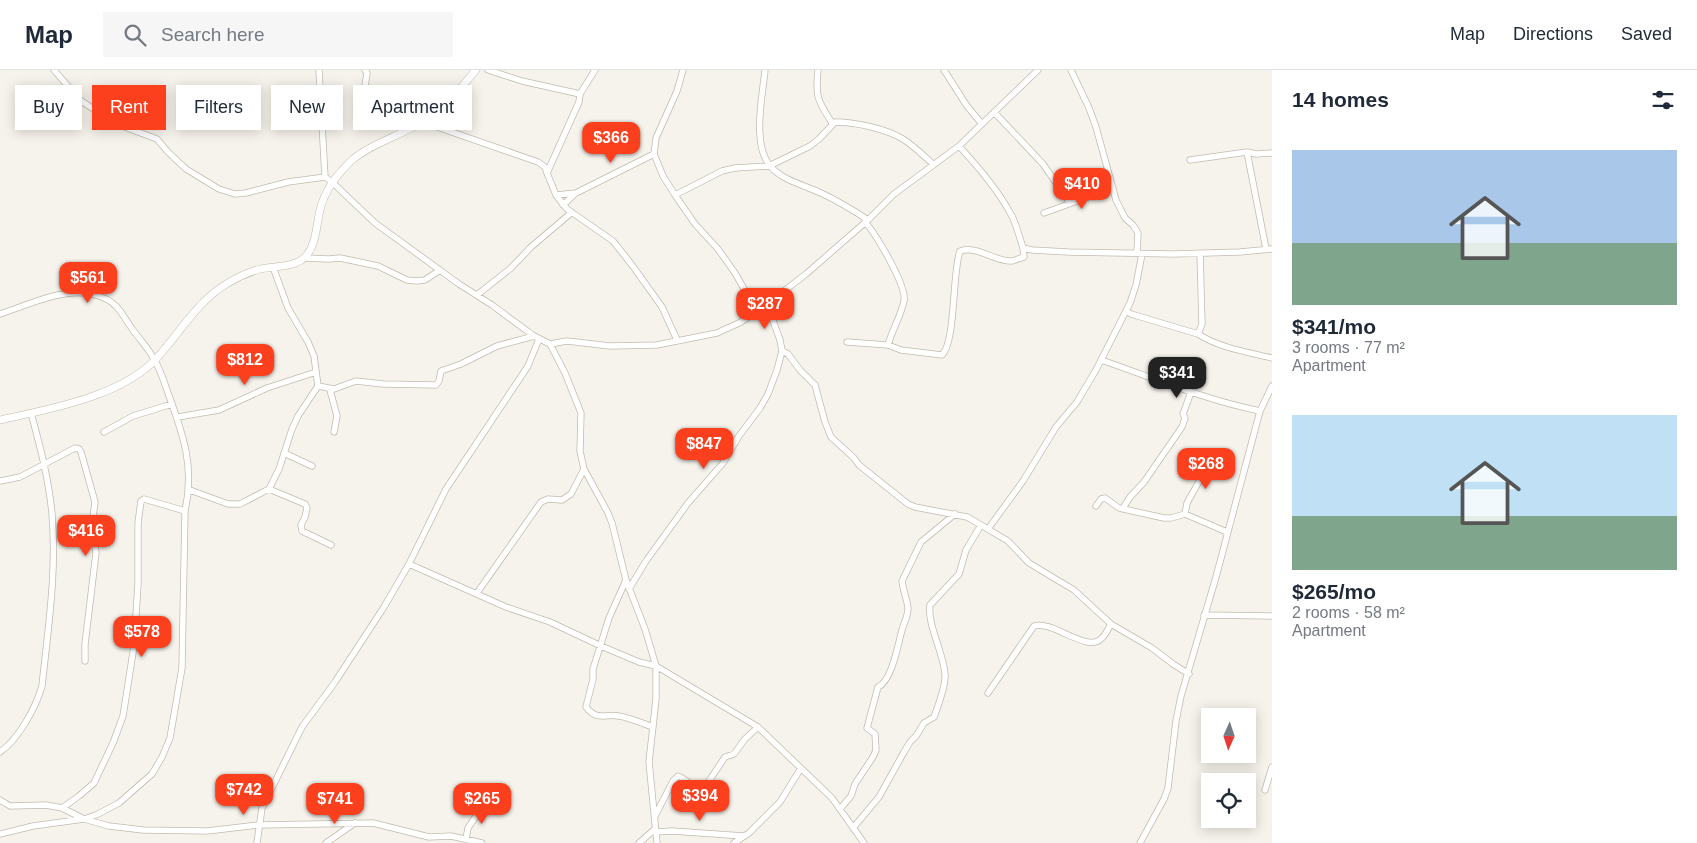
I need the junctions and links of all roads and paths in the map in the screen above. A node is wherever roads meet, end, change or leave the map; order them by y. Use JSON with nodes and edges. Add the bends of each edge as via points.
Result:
{"nodes":[{"id":1,"x":54,"y":70,"type":"edge"},
{"id":2,"x":319,"y":70,"type":"edge"},
{"id":3,"x":366,"y":70,"type":"edge"},
{"id":4,"x":476,"y":70,"type":"edge"},
{"id":5,"x":488,"y":70,"type":"edge"},
{"id":6,"x":595,"y":70,"type":"edge"},
{"id":7,"x":683,"y":70,"type":"edge"},
{"id":8,"x":765,"y":70,"type":"edge"},
{"id":9,"x":818,"y":70,"type":"edge"},
{"id":10,"x":944,"y":70,"type":"edge"},
{"id":11,"x":1038,"y":70,"type":"edge"},
{"id":12,"x":1071,"y":70,"type":"edge"},
{"id":13,"x":365,"y":85,"type":"edge"},
{"id":14,"x":464,"y":85,"type":"edge"},
{"id":15,"x":580,"y":94,"type":"junction"},
{"id":16,"x":994,"y":112,"type":"junction"},
{"id":17,"x":832,"y":123,"type":"junction"},
{"id":18,"x":982,"y":124,"type":"junction"},
{"id":19,"x":407,"y":130,"type":"edge"},
{"id":20,"x":446,"y":130,"type":"edge"},
{"id":21,"x":959,"y":146,"type":"junction"},
{"id":22,"x":1246,"y":152,"type":"junction"},
{"id":23,"x":1272,"y":153,"type":"edge"},
{"id":24,"x":654,"y":154,"type":"junction"},
{"id":25,"x":1190,"y":160,"type":"dead end"},
{"id":26,"x":933,"y":164,"type":"junction"},
{"id":27,"x":769,"y":166,"type":"junction"},
{"id":28,"x":547,"y":173,"type":"junction"},
{"id":29,"x":324,"y":177,"type":"junction"},
{"id":30,"x":332,"y":182,"type":"junction"},
{"id":31,"x":1113,"y":188,"type":"junction"},
{"id":32,"x":576,"y":193,"type":"junction"},
{"id":33,"x":556,"y":195,"type":"junction"},
{"id":34,"x":675,"y":195,"type":"junction"},
{"id":35,"x":1070,"y":203,"type":"junction"},
{"id":36,"x":563,"y":205,"type":"junction"},
{"id":37,"x":571,"y":213,"type":"junction"},
{"id":38,"x":1044,"y":213,"type":"dead end"},
{"id":39,"x":867,"y":221,"type":"junction"},
{"id":40,"x":1023,"y":248,"type":"junction"},
{"id":41,"x":1269,"y":249,"type":"edge"},
{"id":42,"x":1140,"y":253,"type":"junction"},
{"id":43,"x":1200,"y":253,"type":"junction"},
{"id":44,"x":305,"y":258,"type":"junction"},
{"id":45,"x":273,"y":267,"type":"junction"},
{"id":46,"x":440,"y":270,"type":"junction"},
{"id":47,"x":477,"y":295,"type":"junction"},
{"id":48,"x":767,"y":304,"type":"junction"},
{"id":49,"x":756,"y":310,"type":"junction"},
{"id":50,"x":1126,"y":311,"type":"junction"},
{"id":51,"x":0,"y":314,"type":"edge"},
{"id":52,"x":1198,"y":334,"type":"junction"},
{"id":53,"x":536,"y":338,"type":"junction"},
{"id":54,"x":677,"y":340,"type":"junction"},
{"id":55,"x":848,"y":342,"type":"dead end"},
{"id":56,"x":550,"y":344,"type":"junction"},
{"id":57,"x":888,"y":345,"type":"junction"},
{"id":58,"x":782,"y":351,"type":"junction"},
{"id":59,"x":1272,"y":358,"type":"edge"},
{"id":60,"x":155,"y":360,"type":"junction"},
{"id":61,"x":1101,"y":360,"type":"junction"},
{"id":62,"x":316,"y":372,"type":"junction"},
{"id":63,"x":318,"y":386,"type":"junction"},
{"id":64,"x":1272,"y":386,"type":"edge"},
{"id":65,"x":330,"y":390,"type":"junction"},
{"id":66,"x":1191,"y":392,"type":"junction"},
{"id":67,"x":172,"y":404,"type":"junction"},
{"id":68,"x":1260,"y":412,"type":"junction"},
{"id":69,"x":31,"y":413,"type":"junction"},
{"id":70,"x":178,"y":417,"type":"junction"},
{"id":71,"x":0,"y":420,"type":"edge"},
{"id":72,"x":104,"y":432,"type":"dead end"},
{"id":73,"x":334,"y":432,"type":"dead end"},
{"id":74,"x":284,"y":453,"type":"junction"},
{"id":75,"x":1211,"y":460,"type":"dead end"},
{"id":76,"x":44,"y":466,"type":"junction"},
{"id":77,"x":312,"y":466,"type":"dead end"},
{"id":78,"x":584,"y":469,"type":"junction"},
{"id":79,"x":0,"y":481,"type":"edge"},
{"id":80,"x":190,"y":490,"type":"junction"},
{"id":81,"x":269,"y":490,"type":"junction"},
{"id":82,"x":1096,"y":506,"type":"dead end"},
{"id":83,"x":1123,"y":508,"type":"junction"},
{"id":84,"x":185,"y":511,"type":"junction"},
{"id":85,"x":954,"y":514,"type":"junction"},
{"id":86,"x":1185,"y":514,"type":"junction"},
{"id":87,"x":981,"y":525,"type":"junction"},
{"id":88,"x":988,"y":529,"type":"junction"},
{"id":89,"x":1227,"y":532,"type":"junction"},
{"id":90,"x":331,"y":545,"type":"dead end"},
{"id":91,"x":409,"y":564,"type":"junction"},
{"id":92,"x":626,"y":580,"type":"junction"},
{"id":93,"x":629,"y":589,"type":"junction"},
{"id":94,"x":477,"y":593,"type":"junction"},
{"id":95,"x":1204,"y":615,"type":"junction"},
{"id":96,"x":1272,"y":616,"type":"edge"},
{"id":97,"x":1111,"y":624,"type":"junction"},
{"id":98,"x":601,"y":646,"type":"junction"},
{"id":99,"x":85,"y":660,"type":"dead end"},
{"id":100,"x":656,"y":666,"type":"junction"},
{"id":101,"x":1189,"y":674,"type":"junction"},
{"id":102,"x":988,"y":692,"type":"dead end"},
{"id":103,"x":654,"y":727,"type":"junction"},
{"id":104,"x":758,"y":727,"type":"junction"},
{"id":105,"x":0,"y":752,"type":"edge"},
{"id":106,"x":1272,"y":767,"type":"edge"},
{"id":107,"x":801,"y":768,"type":"junction"},
{"id":108,"x":1265,"y":790,"type":"dead end"},
{"id":109,"x":0,"y":800,"type":"edge"},
{"id":110,"x":498,"y":805,"type":"dead end"},
{"id":111,"x":62,"y":808,"type":"junction"},
{"id":112,"x":840,"y":809,"type":"junction"},
{"id":113,"x":654,"y":816,"type":"junction"},
{"id":114,"x":84,"y":819,"type":"junction"},
{"id":115,"x":355,"y":823,"type":"junction"},
{"id":116,"x":259,"y":825,"type":"junction"},
{"id":117,"x":853,"y":828,"type":"junction"},
{"id":118,"x":656,"y":830,"type":"junction"},
{"id":119,"x":0,"y":834,"type":"edge"},
{"id":120,"x":744,"y":836,"type":"junction"},
{"id":121,"x":862,"y":840,"type":"edge"},
{"id":122,"x":470,"y":841,"type":"edge"},
{"id":123,"x":257,"y":843,"type":"edge"},
{"id":124,"x":326,"y":843,"type":"edge"},
{"id":125,"x":482,"y":843,"type":"edge"},
{"id":126,"x":639,"y":843,"type":"edge"},
{"id":127,"x":658,"y":843,"type":"edge"},
{"id":128,"x":734,"y":843,"type":"edge"},
{"id":129,"x":854,"y":843,"type":"edge"},
{"id":130,"x":1140,"y":843,"type":"edge"}],
"edges":[{"from":1,"to":29,"type":"street","via":[[75,96],[107,120],[157,139],[186,169],[220,189],[236,194],[246,193]]},
{"from":2,"to":29,"type":"street"},
{"from":3,"to":13,"type":"street"},
{"from":4,"to":14,"type":"street"},
{"from":5,"to":15,"type":"street","via":[[522,82]]},
{"from":6,"to":15,"type":"street"},
{"from":7,"to":24,"type":"street","via":[[656,138]]},
{"from":8,"to":27,"type":"street","via":[[760,137]]},
{"from":9,"to":17,"type":"street","via":[[817,96]]},
{"from":10,"to":18,"type":"street"},
{"from":11,"to":16,"type":"street"},
{"from":12,"to":31,"type":"street","via":[[1096,127]]},
{"from":15,"to":28,"type":"street"},
{"from":16,"to":18,"type":"street"},
{"from":16,"to":35,"type":"street","via":[[1043,164]]},
{"from":17,"to":26,"type":"street","via":[[875,128],[903,139]]},
{"from":17,"to":27,"type":"street","via":[[810,146]]},
{"from":18,"to":21,"type":"street"},
{"from":19,"to":30,"type":"street","via":[[354,159]]},
{"from":20,"to":28,"type":"street","via":[[538,162]]},
{"from":21,"to":26,"type":"street"},
{"from":21,"to":40,"type":"street","via":[[983,172],[1013,218]]},
{"from":22,"to":23,"type":"street"},
{"from":22,"to":25,"type":"street"},
{"from":22,"to":41,"type":"street"},
{"from":24,"to":32,"type":"street"},
{"from":24,"to":34,"type":"street"},
{"from":26,"to":39,"type":"street","via":[[894,194]]},
{"from":27,"to":34,"type":"street","via":[[722,171]]},
{"from":27,"to":39,"type":"street","via":[[779,176],[841,203]]},
{"from":28,"to":33,"type":"street"},
{"from":29,"to":30,"type":"street"},
{"from":30,"to":44,"type":"street","via":[[322,204],[315,238]]},
{"from":30,"to":46,"type":"street","via":[[375,223]]},
{"from":31,"to":35,"type":"street"},
{"from":31,"to":42,"type":"street","via":[[1125,218],[1138,233]]},
{"from":32,"to":33,"type":"street"},
{"from":32,"to":36,"type":"street"},
{"from":33,"to":36,"type":"street"},
{"from":34,"to":49,"type":"street","via":[[735,273]]},
{"from":35,"to":38,"type":"street"},
{"from":36,"to":37,"type":"street"},
{"from":37,"to":47,"type":"street"},
{"from":37,"to":54,"type":"street","via":[[613,241],[662,307]]},
{"from":39,"to":48,"type":"street"},
{"from":39,"to":57,"type":"street","via":[[882,244],[905,300]]},
{"from":40,"to":42,"type":"street"},
{"from":40,"to":57,"type":"street","via":[[1024,257],[1013,261],[976,251],[960,251],[950,335],[946,352],[942,355],[901,350]]},
{"from":41,"to":43,"type":"street"},
{"from":42,"to":43,"type":"street"},
{"from":42,"to":50,"type":"street","via":[[1136,285]]},
{"from":43,"to":52,"type":"street","via":[[1202,324]]},
{"from":44,"to":45,"type":"street"},
{"from":44,"to":46,"type":"street","via":[[340,258],[378,266],[406,280],[417,281],[425,280]]},
{"from":45,"to":60,"type":"street","via":[[226,284],[206,301]]},
{"from":45,"to":62,"type":"street","via":[[288,308],[314,356]]},
{"from":46,"to":47,"type":"street"},
{"from":47,"to":53,"type":"street"},
{"from":48,"to":49,"type":"street"},
{"from":48,"to":58,"type":"street"},
{"from":49,"to":54,"type":"street","via":[[741,322],[717,333]]},
{"from":50,"to":52,"type":"street"},
{"from":50,"to":61,"type":"street"},
{"from":51,"to":60,"type":"street","via":[[57,295],[81,292],[100,296],[115,304]]},
{"from":52,"to":59,"type":"street","via":[[1226,347]]},
{"from":53,"to":56,"type":"street"},
{"from":53,"to":65,"type":"street","via":[[497,346],[445,369],[441,371],[436,385],[356,381]]},
{"from":53,"to":91,"type":"street","via":[[528,366],[446,489]]},
{"from":54,"to":56,"type":"street","via":[[657,345]]},
{"from":55,"to":57,"type":"street"},
{"from":56,"to":78,"type":"street","via":[[581,413],[580,451]]},
{"from":58,"to":85,"type":"street","via":[[814,385],[831,437],[859,465],[908,504]]},
{"from":58,"to":93,"type":"street","via":[[760,408],[723,463],[688,503],[646,561]]},
{"from":60,"to":67,"type":"street"},
{"from":60,"to":69,"type":"street","via":[[115,388]]},
{"from":61,"to":66,"type":"street"},
{"from":61,"to":88,"type":"street","via":[[1077,402],[1056,427]]},
{"from":62,"to":63,"type":"street"},
{"from":62,"to":70,"type":"street","via":[[266,388],[219,410]]},
{"from":63,"to":65,"type":"street"},
{"from":63,"to":74,"type":"street","via":[[298,416]]},
{"from":64,"to":68,"type":"street"},
{"from":65,"to":73,"type":"street","via":[[337,416]]},
{"from":66,"to":68,"type":"street"},
{"from":66,"to":83,"type":"street","via":[[1182,427]]},
{"from":67,"to":70,"type":"street"},
{"from":67,"to":72,"type":"street","via":[[133,416]]},
{"from":68,"to":89,"type":"street"},
{"from":69,"to":71,"type":"street"},
{"from":69,"to":76,"type":"street"},
{"from":70,"to":80,"type":"street","via":[[186,448]]},
{"from":74,"to":77,"type":"street"},
{"from":74,"to":81,"type":"street"},
{"from":75,"to":86,"type":"street","via":[[1187,503]]},
{"from":76,"to":79,"type":"street","via":[[20,477]]},
{"from":76,"to":99,"type":"street","via":[[74,448],[79,449],[95,502],[92,525],[96,553]]},
{"from":76,"to":105,"type":"street","via":[[51,502],[53,544],[42,686],[24,723]]},
{"from":78,"to":92,"type":"street","via":[[612,523]]},
{"from":78,"to":94,"type":"street","via":[[571,494],[562,500],[542,502]]},
{"from":80,"to":81,"type":"street","via":[[228,504],[240,504]]},
{"from":80,"to":84,"type":"street"},
{"from":81,"to":90,"type":"street","via":[[305,504],[302,531]]},
{"from":82,"to":83,"type":"street","via":[[1105,498]]},
{"from":83,"to":86,"type":"street","via":[[1164,518]]},
{"from":84,"to":111,"type":"street","via":[[144,499],[141,501],[134,646],[123,716],[94,782]]},
{"from":84,"to":114,"type":"street","via":[[182,668],[170,738],[152,774],[119,802]]},
{"from":85,"to":87,"type":"street"},
{"from":85,"to":112,"type":"street","via":[[921,542],[902,581],[907,616],[890,672],[875,694],[867,728],[875,734],[876,750],[851,796]]},
{"from":86,"to":89,"type":"street"},
{"from":87,"to":88,"type":"street"},
{"from":87,"to":117,"type":"street","via":[[966,550],[959,574],[930,605],[945,675],[934,717],[924,723],[910,742],[879,798]]},
{"from":88,"to":97,"type":"street","via":[[1008,542],[1030,564],[1074,590]]},
{"from":89,"to":95,"type":"street"},
{"from":91,"to":94,"type":"street"},
{"from":91,"to":116,"type":"street","via":[[335,682],[302,727],[262,808]]},
{"from":92,"to":93,"type":"street"},
{"from":92,"to":98,"type":"street"},
{"from":93,"to":100,"type":"street"},
{"from":94,"to":98,"type":"street"},
{"from":95,"to":96,"type":"street"},
{"from":95,"to":101,"type":"street"},
{"from":97,"to":101,"type":"street"},
{"from":97,"to":102,"type":"street","via":[[1101,639],[1094,642],[1081,640],[1047,625],[1034,626]]},
{"from":98,"to":100,"type":"street"},
{"from":98,"to":103,"type":"street","via":[[586,707],[604,718],[620,716]]},
{"from":100,"to":103,"type":"street"},
{"from":100,"to":104,"type":"street"},
{"from":101,"to":130,"type":"street","via":[[1176,720],[1168,788]]},
{"from":103,"to":113,"type":"street","via":[[649,762]]},
{"from":104,"to":107,"type":"street"},
{"from":104,"to":113,"type":"street","via":[[734,754],[725,757],[703,790],[678,776]]},
{"from":106,"to":108,"type":"street"},
{"from":107,"to":112,"type":"street"},
{"from":107,"to":120,"type":"street","via":[[780,802]]},
{"from":109,"to":111,"type":"street","via":[[10,806],[46,804]]},
{"from":110,"to":122,"type":"street","via":[[488,798],[468,828]]},
{"from":111,"to":114,"type":"street"},
{"from":112,"to":117,"type":"street"},
{"from":113,"to":118,"type":"street"},
{"from":114,"to":116,"type":"street","via":[[143,830],[207,831]]},
{"from":114,"to":119,"type":"street"},
{"from":115,"to":116,"type":"street"},
{"from":115,"to":122,"type":"street","via":[[373,823],[429,836],[451,836]]},
{"from":115,"to":124,"type":"street"},
{"from":116,"to":123,"type":"street"},
{"from":117,"to":121,"type":"street"},
{"from":118,"to":120,"type":"street"},
{"from":118,"to":126,"type":"street"},
{"from":118,"to":127,"type":"street"},
{"from":120,"to":128,"type":"street"},
{"from":121,"to":129,"type":"street"},
{"from":122,"to":125,"type":"street"}]}
